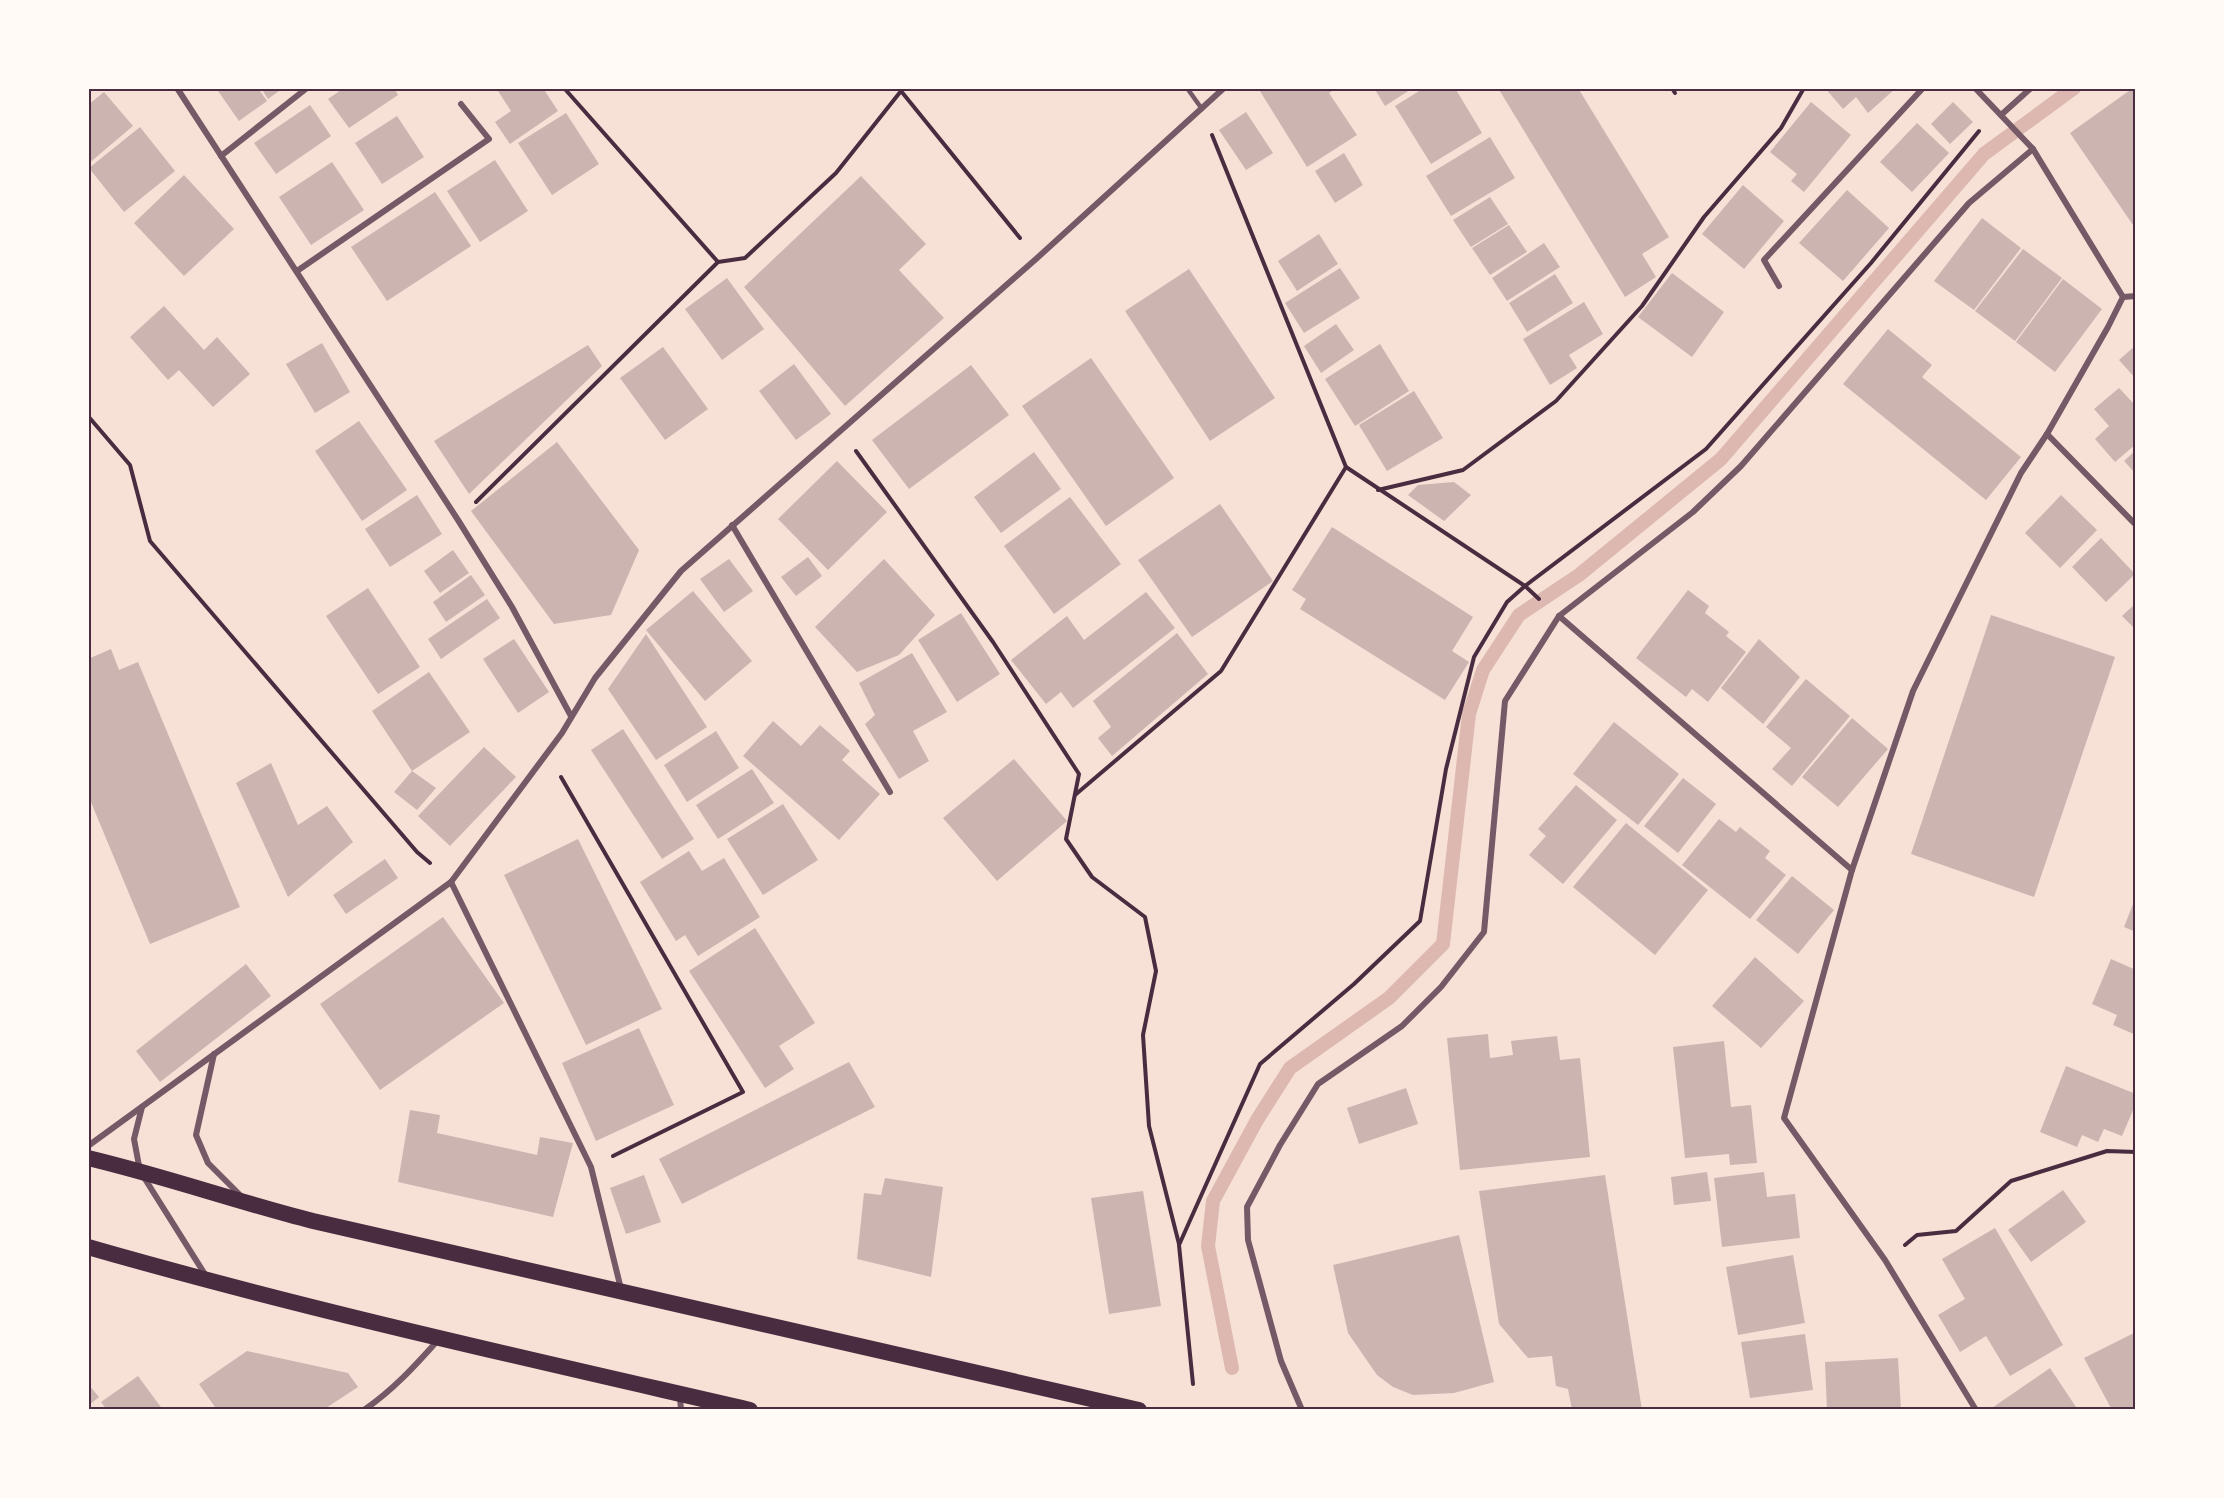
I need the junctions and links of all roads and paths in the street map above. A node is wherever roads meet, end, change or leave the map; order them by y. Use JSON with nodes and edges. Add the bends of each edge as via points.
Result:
{"nodes":[{"id":1,"x":177,"y":88,"type":"edge"},
{"id":2,"x":307,"y":88,"type":"edge"},
{"id":3,"x":564,"y":88,"type":"edge"},
{"id":4,"x":1188,"y":88,"type":"edge"},
{"id":5,"x":1224,"y":88,"type":"edge"},
{"id":6,"x":1672,"y":88,"type":"edge"},
{"id":7,"x":1804,"y":88,"type":"edge"},
{"id":8,"x":1923,"y":88,"type":"edge"},
{"id":9,"x":1975,"y":88,"type":"edge"},
{"id":10,"x":2031,"y":88,"type":"edge"},
{"id":11,"x":1675,"y":93,"type":"dead end"},
{"id":12,"x":461,"y":104,"type":"dead end"},
{"id":13,"x":1202,"y":109,"type":"junction"},
{"id":14,"x":1998,"y":112,"type":"junction"},
{"id":15,"x":2032,"y":149,"type":"junction"},
{"id":16,"x":221,"y":156,"type":"junction"},
{"id":17,"x":1036,"y":259,"type":"junction"},
{"id":18,"x":718,"y":262,"type":"junction"},
{"id":19,"x":297,"y":271,"type":"junction"},
{"id":20,"x":1779,"y":286,"type":"dead end"},
{"id":21,"x":2136,"y":296,"type":"edge"},
{"id":22,"x":2123,"y":297,"type":"junction"},
{"id":23,"x":88,"y":416,"type":"edge"},
{"id":24,"x":840,"y":429,"type":"junction"},
{"id":25,"x":2047,"y":434,"type":"junction"},
{"id":26,"x":1346,"y":467,"type":"junction"},
{"id":27,"x":1378,"y":490,"type":"junction"},
{"id":28,"x":458,"y":519,"type":"junction"},
{"id":29,"x":732,"y":525,"type":"junction"},
{"id":30,"x":2136,"y":525,"type":"edge"},
{"id":31,"x":1525,"y":586,"type":"junction"},
{"id":32,"x":1559,"y":616,"type":"junction"},
{"id":33,"x":571,"y":716,"type":"junction"},
{"id":34,"x":547,"y":753,"type":"junction"},
{"id":35,"x":891,"y":792,"type":"dead end"},
{"id":36,"x":1075,"y":795,"type":"junction"},
{"id":37,"x":1852,"y":870,"type":"junction"},
{"id":38,"x":451,"y":882,"type":"junction"},
{"id":39,"x":214,"y":1054,"type":"junction"},
{"id":40,"x":142,"y":1107,"type":"junction"},
{"id":41,"x":88,"y":1146,"type":"edge"},
{"id":42,"x":2136,"y":1152,"type":"edge"},
{"id":43,"x":88,"y":1158,"type":"edge"},
{"id":44,"x":591,"y":1167,"type":"junction"},
{"id":45,"x":141,"y":1171,"type":"junction"},
{"id":46,"x":249,"y":1204,"type":"junction"},
{"id":47,"x":1179,"y":1245,"type":"junction"},
{"id":48,"x":88,"y":1247,"type":"edge"},
{"id":49,"x":1885,"y":1260,"type":"junction"},
{"id":50,"x":209,"y":1282,"type":"junction"},
{"id":51,"x":621,"y":1291,"type":"junction"},
{"id":52,"x":439,"y":1339,"type":"junction"},
{"id":53,"x":1193,"y":1384,"type":"dead end"},
{"id":54,"x":680,"y":1402,"type":"edge"},
{"id":55,"x":364,"y":1410,"type":"edge"},
{"id":56,"x":750,"y":1410,"type":"edge"},
{"id":57,"x":1139,"y":1410,"type":"edge"},
{"id":58,"x":1302,"y":1410,"type":"edge"},
{"id":59,"x":1976,"y":1410,"type":"edge"}],
"edges":[{"from":1,"to":16,"type":"street"},
{"from":2,"to":16,"type":"street"},
{"from":3,"to":18,"type":"path"},
{"from":4,"to":13,"type":"lane"},
{"from":5,"to":13,"type":"street"},
{"from":6,"to":11,"type":"path"},
{"from":7,"to":27,"type":"path","via":[[1781,128],[1704,217],[1642,306],[1556,400],[1463,470]]},
{"from":8,"to":20,"type":"street","via":[[1764,260]]},
{"from":9,"to":14,"type":"street"},
{"from":10,"to":14,"type":"street"},
{"from":12,"to":19,"type":"street","via":[[489,139]]},
{"from":13,"to":17,"type":"street"},
{"from":13,"to":26,"type":"path"},
{"from":14,"to":15,"type":"street"},
{"from":14,"to":31,"type":"path","via":[[1706,449]]},
{"from":15,"to":22,"type":"street"},
{"from":15,"to":32,"type":"street","via":[[1969,203],[1741,466],[1693,512]]},
{"from":16,"to":19,"type":"street"},
{"from":17,"to":18,"type":"path","via":[[901,91],[836,173],[745,258]]},
{"from":17,"to":24,"type":"street"},
{"from":18,"to":28,"type":"path"},
{"from":19,"to":28,"type":"street"},
{"from":21,"to":22,"type":"street"},
{"from":22,"to":25,"type":"street"},
{"from":23,"to":38,"type":"path","via":[[130,465],[150,541],[417,852]]},
{"from":24,"to":29,"type":"street"},
{"from":24,"to":36,"type":"path","via":[[993,642],[1079,774]]},
{"from":25,"to":30,"type":"street"},
{"from":25,"to":37,"type":"street","via":[[2021,473],[1913,691]]},
{"from":26,"to":27,"type":"path"},
{"from":26,"to":36,"type":"path","via":[[1221,671]]},
{"from":27,"to":31,"type":"path"},
{"from":28,"to":33,"type":"street","via":[[512,607]]},
{"from":29,"to":33,"type":"street","via":[[681,570],[595,678]]},
{"from":29,"to":35,"type":"street"},
{"from":31,"to":47,"type":"path","via":[[1507,602],[1474,657],[1446,769],[1420,921],[1260,1064]]},
{"from":32,"to":37,"type":"street"},
{"from":32,"to":58,"type":"street","via":[[1505,701],[1484,932],[1441,987],[1402,1026],[1318,1084],[1247,1207],[1248,1239],[1281,1361]]},
{"from":33,"to":34,"type":"street"},
{"from":34,"to":38,"type":"street"},
{"from":34,"to":44,"type":"path","via":[[743,1092]]},
{"from":36,"to":47,"type":"path","via":[[1066,840],[1092,877],[1145,917],[1156,971],[1143,1035],[1149,1126]]},
{"from":37,"to":49,"type":"street","via":[[1784,1118]]},
{"from":38,"to":39,"type":"street"},
{"from":38,"to":44,"type":"street"},
{"from":39,"to":40,"type":"street"},
{"from":39,"to":46,"type":"street","via":[[196,1135],[208,1163]]},
{"from":40,"to":41,"type":"street"},
{"from":40,"to":45,"type":"street","via":[[134,1139]]},
{"from":42,"to":49,"type":"path","via":[[2107,1151],[2011,1180],[1956,1231],[1917,1235]]},
{"from":43,"to":45,"type":"highway"},
{"from":44,"to":51,"type":"street"},
{"from":45,"to":46,"type":"highway"},
{"from":45,"to":50,"type":"street"},
{"from":46,"to":51,"type":"highway"},
{"from":47,"to":53,"type":"path"},
{"from":48,"to":50,"type":"highway"},
{"from":49,"to":59,"type":"street"},
{"from":50,"to":52,"type":"highway"},
{"from":51,"to":57,"type":"highway"},
{"from":52,"to":54,"type":"highway"},
{"from":52,"to":55,"type":"street","via":[[400,1382]]},
{"from":54,"to":56,"type":"highway"}]}
